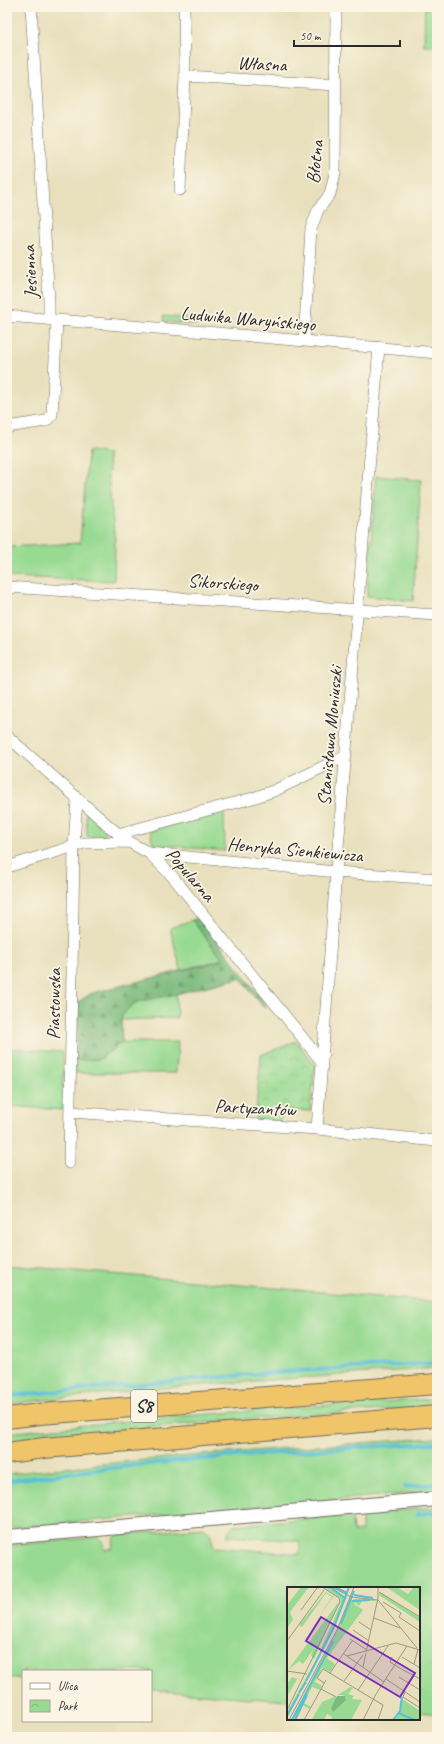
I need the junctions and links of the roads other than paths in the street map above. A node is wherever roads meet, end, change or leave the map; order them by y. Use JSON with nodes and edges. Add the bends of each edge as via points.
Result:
{"nodes":[{"id":1,"x":31,"y":7,"type":"edge"},
{"id":2,"x":184,"y":7,"type":"edge"},
{"id":3,"x":336,"y":7,"type":"edge"},
{"id":4,"x":185,"y":76,"type":"junction"},
{"id":5,"x":336,"y":85,"type":"junction"},
{"id":6,"x":180,"y":190,"type":"dead end"},
{"id":7,"x":7,"y":316,"type":"edge"},
{"id":8,"x":53,"y":320,"type":"junction"},
{"id":9,"x":304,"y":341,"type":"junction"},
{"id":10,"x":379,"y":347,"type":"junction"},
{"id":11,"x":437,"y":353,"type":"edge"},
{"id":12,"x":7,"y":427,"type":"edge"},
{"id":13,"x":7,"y":586,"type":"edge"},
{"id":14,"x":358,"y":608,"type":"junction"},
{"id":15,"x":437,"y":615,"type":"edge"},
{"id":16,"x":7,"y":736,"type":"edge"},
{"id":17,"x":345,"y":756,"type":"junction"},
{"id":18,"x":77,"y":799,"type":"junction"},
{"id":19,"x":118,"y":834,"type":"junction"},
{"id":20,"x":129,"y":842,"type":"junction"},
{"id":21,"x":74,"y":846,"type":"junction"},
{"id":22,"x":149,"y":854,"type":"junction"},
{"id":23,"x":7,"y":867,"type":"edge"},
{"id":24,"x":336,"y":872,"type":"junction"},
{"id":25,"x":437,"y":879,"type":"edge"},
{"id":26,"x":322,"y":1062,"type":"junction"},
{"id":27,"x":70,"y":1112,"type":"junction"},
{"id":28,"x":317,"y":1129,"type":"junction"},
{"id":29,"x":437,"y":1141,"type":"edge"},
{"id":30,"x":69,"y":1163,"type":"dead end"},
{"id":31,"x":437,"y":1384,"type":"edge"},
{"id":32,"x":437,"y":1416,"type":"edge"},
{"id":33,"x":7,"y":1418,"type":"edge"},
{"id":34,"x":7,"y":1453,"type":"edge"},
{"id":35,"x":437,"y":1499,"type":"edge"},
{"id":36,"x":7,"y":1537,"type":"edge"}],
"edges":[{"from":1,"to":8,"type":"street","name":"Jesienna","via":[[48,286]]},
{"from":2,"to":4,"type":"street"},
{"from":3,"to":5,"type":"street","name":"Błotna"},
{"from":4,"to":5,"type":"street","name":"Własna"},
{"from":4,"to":6,"type":"street"},
{"from":5,"to":9,"type":"street","name":"Błotna","via":[[335,173],[330,194],[318,210],[311,229]]},
{"from":7,"to":8,"type":"street","name":"Ludwika Waryńskiego"},
{"from":8,"to":9,"type":"street","name":"Ludwika Waryńskiego"},
{"from":8,"to":12,"type":"street","via":[[52,415],[46,421]]},
{"from":9,"to":10,"type":"street","name":"Ludwika Waryńskiego"},
{"from":10,"to":11,"type":"street","name":"Ludwika Waryńskiego"},
{"from":10,"to":14,"type":"street","name":"Stanisława Moniuszki"},
{"from":13,"to":14,"type":"street","name":"Sikorskiego"},
{"from":14,"to":15,"type":"street","name":"Sikorskiego"},
{"from":14,"to":17,"type":"street","name":"Stanisława Moniuszki"},
{"from":16,"to":18,"type":"street","name":"Popularna"},
{"from":17,"to":19,"type":"street","name":"Henryka Sienkiewicza","via":[[254,798]]},
{"from":17,"to":24,"type":"street","name":"Stanisława Moniuszki"},
{"from":18,"to":19,"type":"street","name":"Popularna"},
{"from":18,"to":21,"type":"street","name":"Piastowska"},
{"from":19,"to":20,"type":"street","name":"Popularna"},
{"from":20,"to":21,"type":"street","via":[[84,843]]},
{"from":20,"to":22,"type":"street","name":"Popularna"},
{"from":21,"to":23,"type":"street"},
{"from":21,"to":27,"type":"street","name":"Piastowska"},
{"from":22,"to":24,"type":"street","name":"Henryka Sienkiewicza"},
{"from":22,"to":26,"type":"street","name":"Popularna","via":[[173,877]]},
{"from":24,"to":25,"type":"street","name":"Henryka Sienkiewicza"},
{"from":24,"to":26,"type":"street","name":"Stanisława Moniuszki"},
{"from":26,"to":28,"type":"street","name":"Stanisława Moniuszki"},
{"from":27,"to":28,"type":"street","name":"Partyzantów"},
{"from":27,"to":30,"type":"street","name":"Piastowska"},
{"from":28,"to":29,"type":"street","name":"Partyzantów"},
{"from":31,"to":33,"type":"highway","number":"S8"},
{"from":32,"to":34,"type":"highway","number":"S8"},
{"from":35,"to":36,"type":"street"}]}
